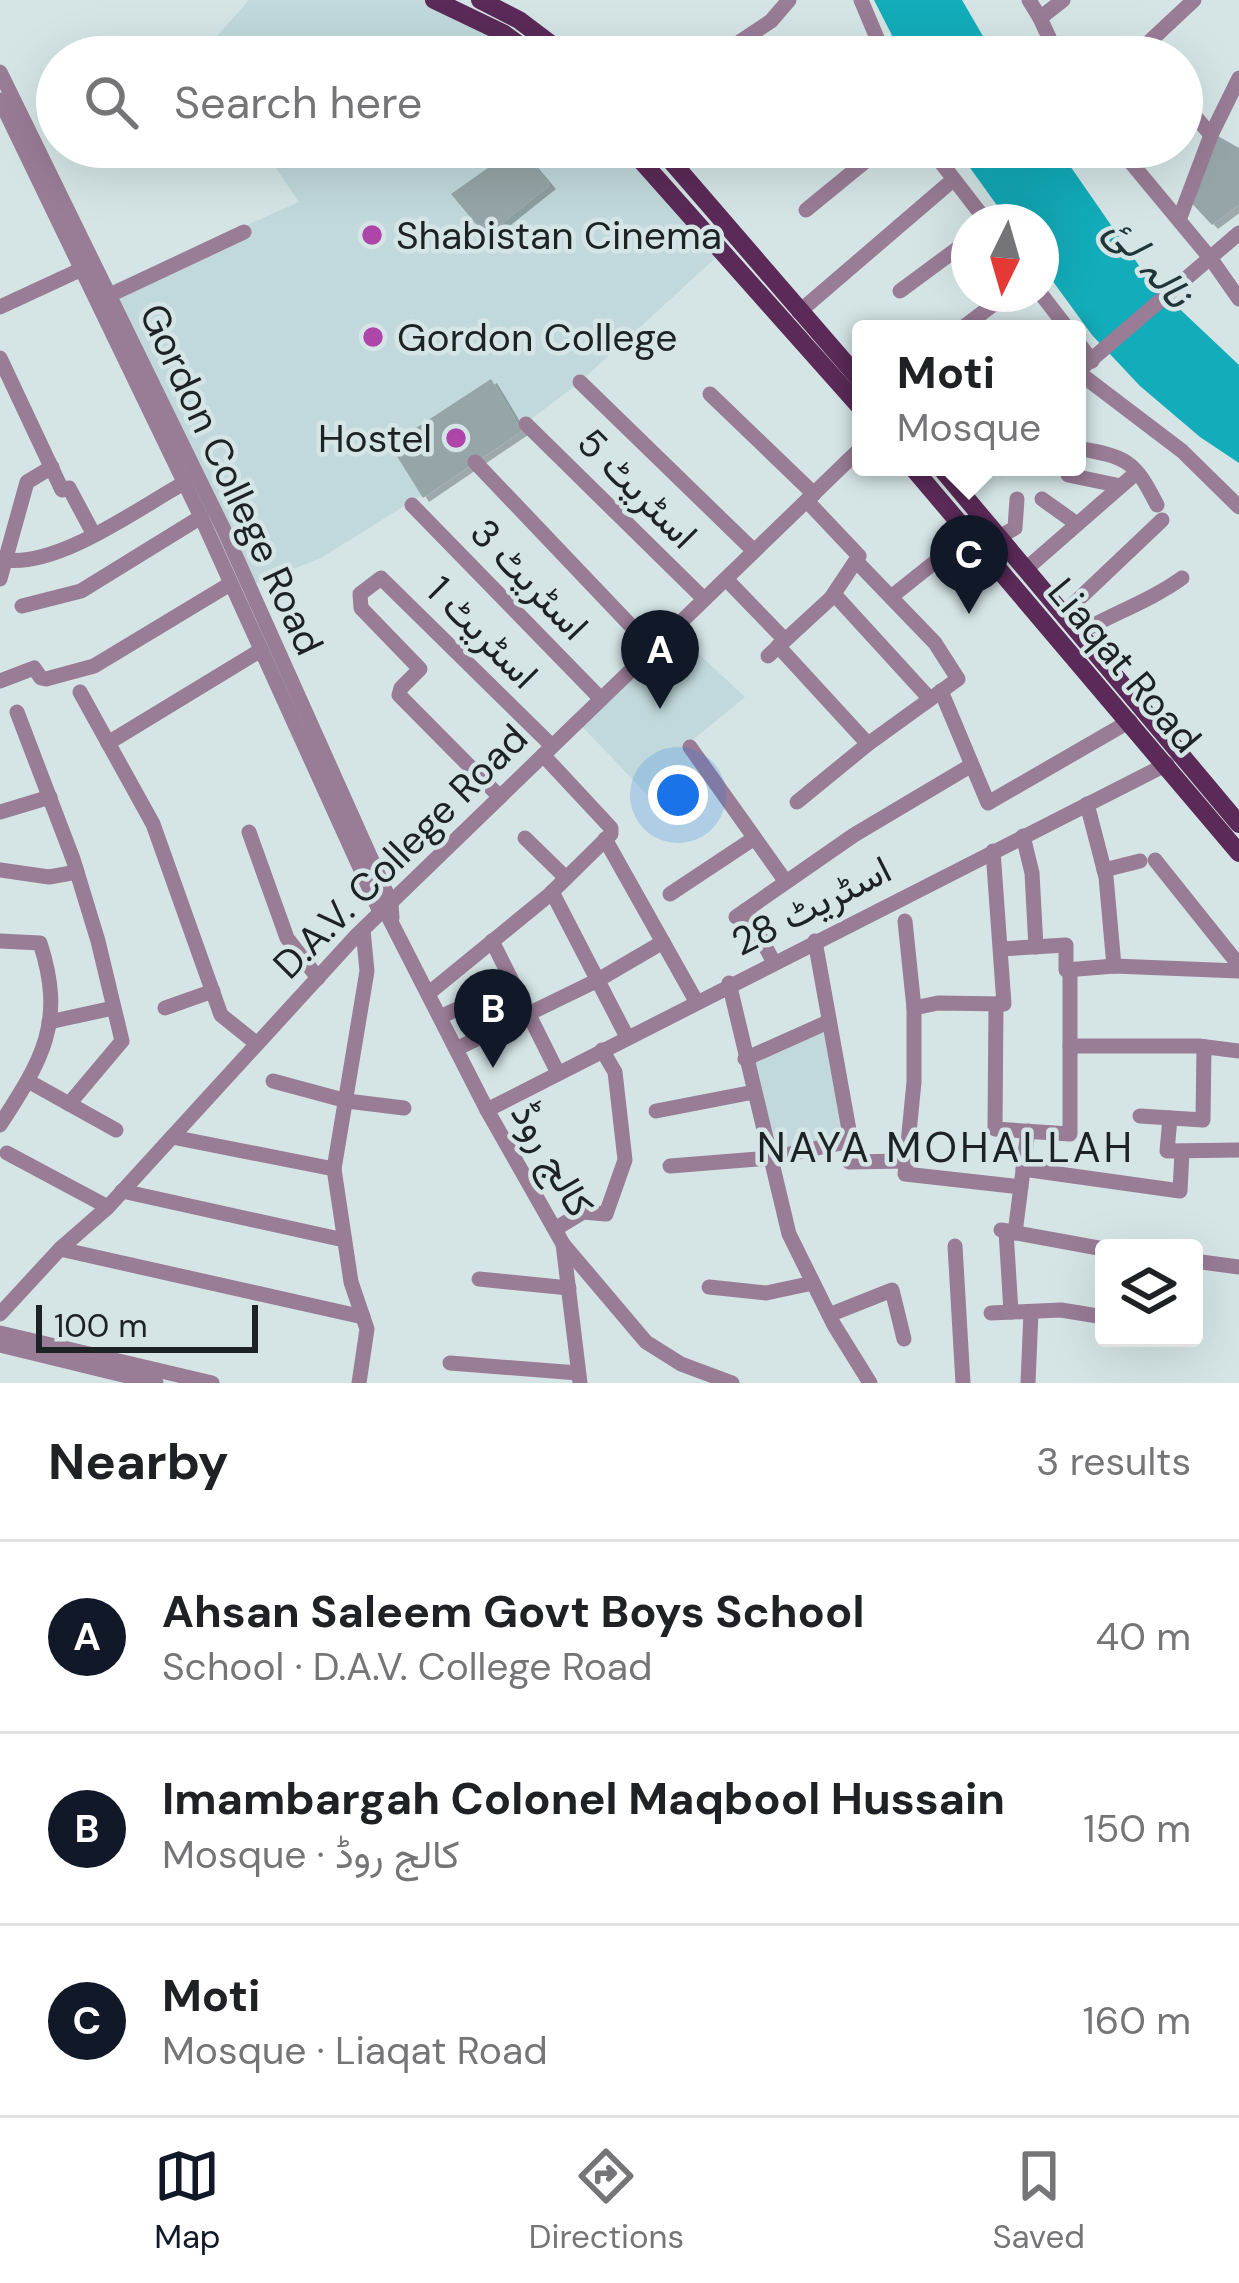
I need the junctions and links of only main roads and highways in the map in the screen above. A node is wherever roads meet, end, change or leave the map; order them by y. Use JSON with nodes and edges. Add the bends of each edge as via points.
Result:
{"nodes":[{"id":1,"x":434,"y":0,"type":"edge"},
{"id":2,"x":480,"y":0,"type":"edge"},
{"id":3,"x":507,"y":36,"type":"edge"},
{"id":4,"x":540,"y":36,"type":"edge"},
{"id":5,"x":647,"y":168,"type":"edge"},
{"id":6,"x":676,"y":168,"type":"edge"},
{"id":7,"x":852,"y":371,"type":"edge"},
{"id":8,"x":852,"y":398,"type":"edge"},
{"id":9,"x":920,"y":476,"type":"edge"},
{"id":10,"x":948,"y":476,"type":"edge"},
{"id":11,"x":1239,"y":824,"type":"edge"},
{"id":12,"x":1239,"y":853,"type":"edge"}],
"edges":[{"from":1,"to":3,"type":"main road"},
{"from":2,"to":4,"type":"main road"},
{"from":5,"to":8,"type":"main road"},
{"from":6,"to":7,"type":"main road"},
{"from":9,"to":12,"type":"main road","name":"Liaqat Road"},
{"from":10,"to":11,"type":"main road","name":"Liaqat Road"}]}
